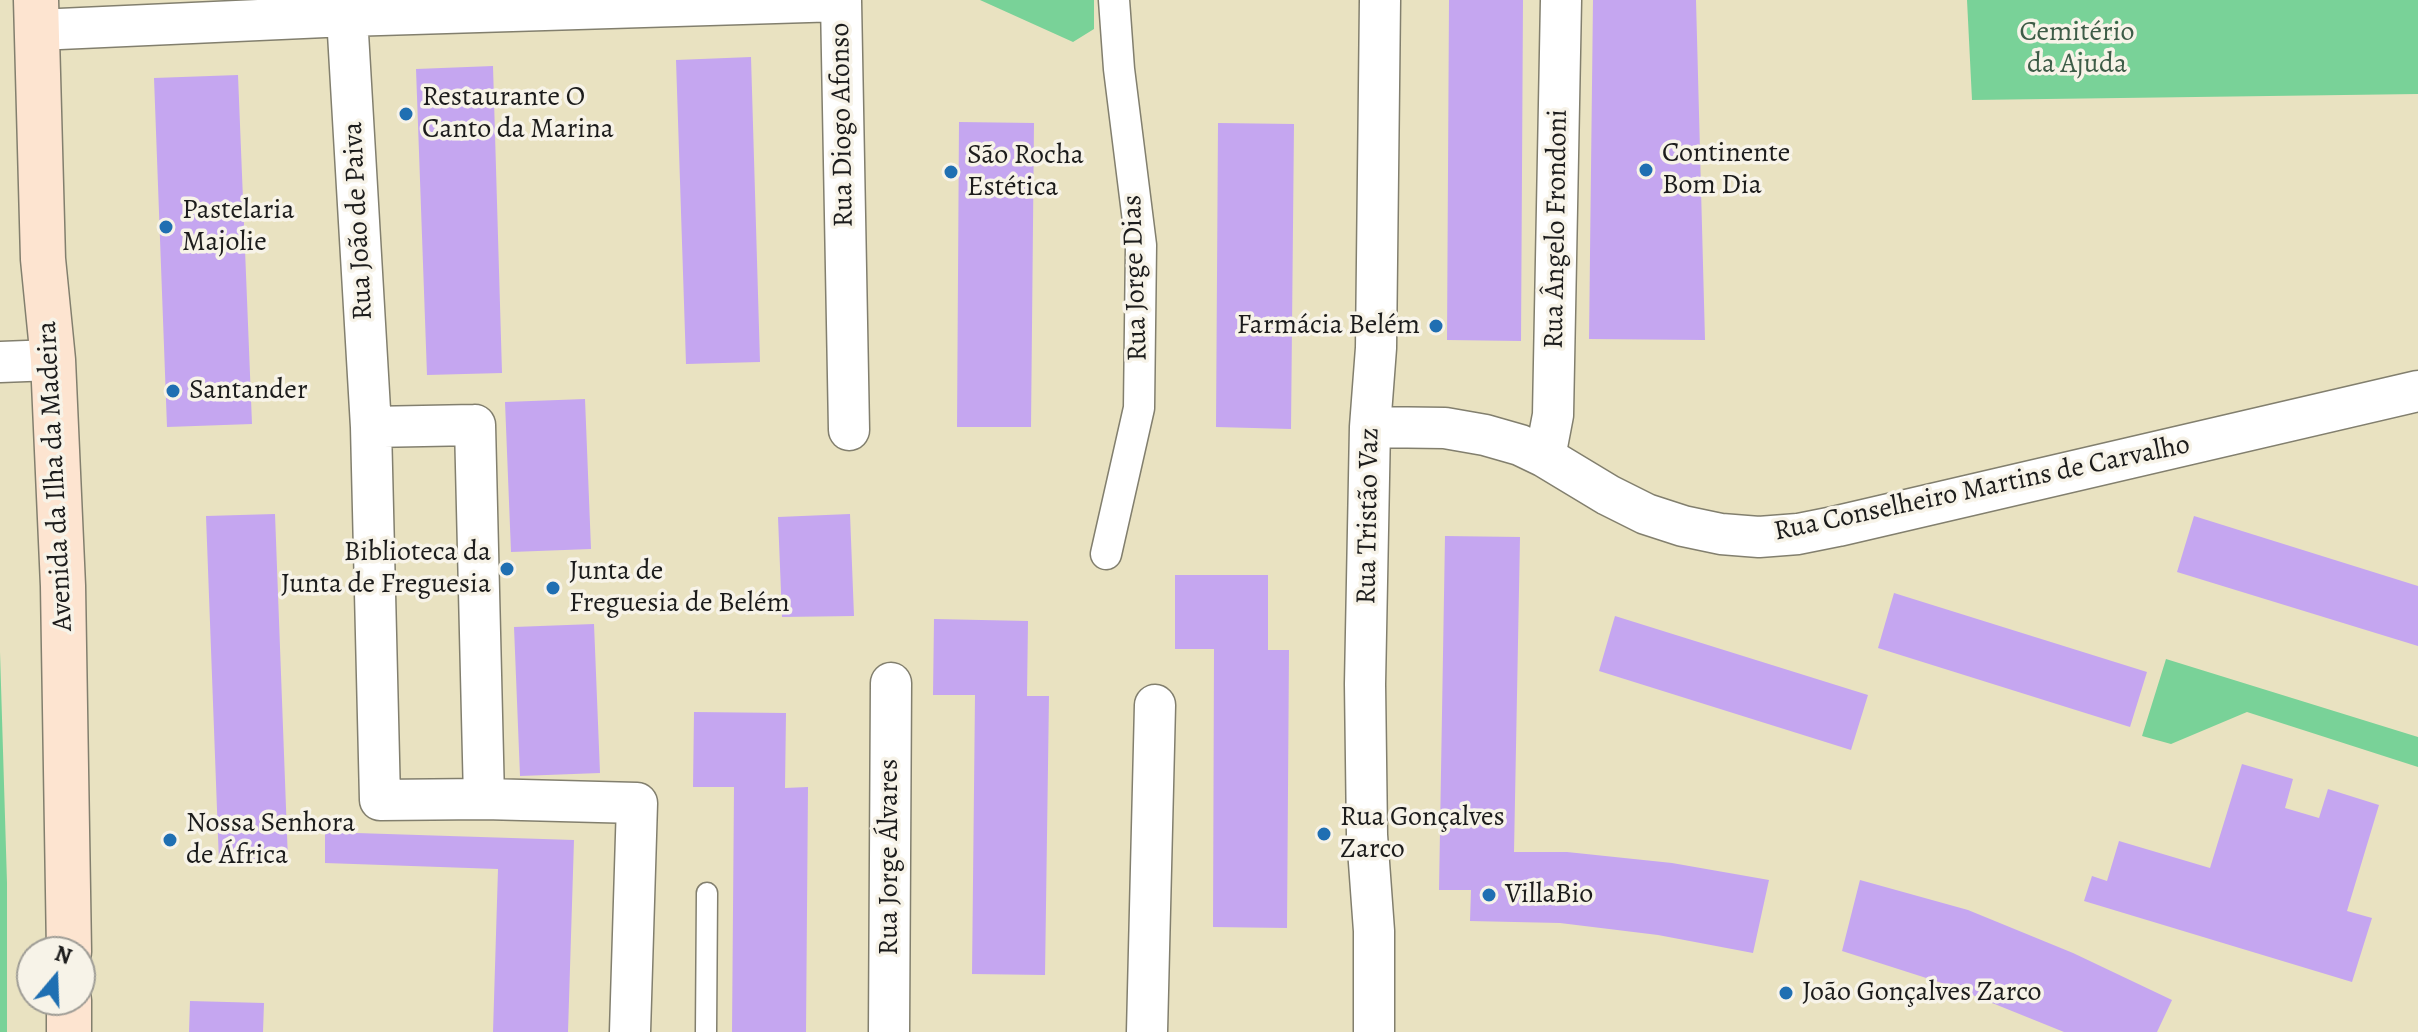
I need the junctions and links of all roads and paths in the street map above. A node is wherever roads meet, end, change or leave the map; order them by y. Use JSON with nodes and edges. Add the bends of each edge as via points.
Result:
{"nodes":[{"id":1,"x":1114,"y":0,"type":"edge"},
{"id":2,"x":1380,"y":0,"type":"edge"},
{"id":3,"x":1561,"y":0,"type":"edge"},
{"id":4,"x":572,"y":5,"type":"edge"},
{"id":5,"x":36,"y":15,"type":"edge"},
{"id":6,"x":347,"y":16,"type":"junction"},
{"id":7,"x":53,"y":360,"type":"junction"},
{"id":8,"x":0,"y":362,"type":"edge"},
{"id":9,"x":2418,"y":391,"type":"edge"},
{"id":10,"x":371,"y":427,"type":"junction"},
{"id":11,"x":1370,"y":427,"type":"junction"},
{"id":12,"x":849,"y":430,"type":"dead end"},
{"id":13,"x":1545,"y":457,"type":"junction"},
{"id":14,"x":1106,"y":554,"type":"dead end"},
{"id":15,"x":891,"y":683,"type":"dead end"},
{"id":16,"x":1155,"y":705,"type":"dead end"},
{"id":17,"x":484,"y":799,"type":"junction"},
{"id":18,"x":707,"y":893,"type":"dead end"},
{"id":19,"x":69,"y":936,"type":"edge"},
{"id":20,"x":630,"y":1032,"type":"edge"},
{"id":21,"x":706,"y":1032,"type":"edge"},
{"id":22,"x":889,"y":1032,"type":"edge"},
{"id":23,"x":1147,"y":1032,"type":"edge"},
{"id":24,"x":1374,"y":1032,"type":"edge"}],
"edges":[{"from":1,"to":14,"type":"street","name":"Rua Jorge Dias","via":[[1141,245],[1139,408]]},
{"from":2,"to":11,"type":"street","name":"Rua Tristão Vaz","via":[[1376,348]]},
{"from":3,"to":13,"type":"street","name":"Rua Ângelo Frondoni","via":[[1553,415]]},
{"from":4,"to":6,"type":"street","name":"Rua Diogo Afonso"},
{"from":4,"to":12,"type":"street","name":"Rua Diogo Afonso","via":[[841,1]]},
{"from":5,"to":6,"type":"street","name":"Rua Diogo Afonso"},
{"from":5,"to":7,"type":"main road","name":"Avenida da Ilha da Madeira","via":[[43,259]]},
{"from":6,"to":10,"type":"street","name":"Rua João de Paiva"},
{"from":7,"to":8,"type":"street"},
{"from":7,"to":19,"type":"main road","name":"Avenida da Ilha da Madeira"},
{"from":9,"to":13,"type":"street","name":"Rua Conselheiro Martins de Carvalho","via":[[1838,526],[1759,537],[1708,532],[1646,514]]},
{"from":10,"to":17,"type":"street","name":"Rua João de Paiva","via":[[380,800]]},
{"from":10,"to":17,"type":"street","via":[[475,425]]},
{"from":11,"to":13,"type":"street","name":"Rua Conselheiro Martins de Carvalho","via":[[1445,428],[1520,445]]},
{"from":11,"to":24,"type":"street","name":"Rua Tristão Vaz","via":[[1365,684]]},
{"from":15,"to":22,"type":"street","name":"Rua Jorge Álvares"},
{"from":16,"to":23,"type":"street"},
{"from":17,"to":20,"type":"street","name":"Rua João de Paiva","via":[[637,803]]},
{"from":18,"to":21,"type":"lane"}]}
